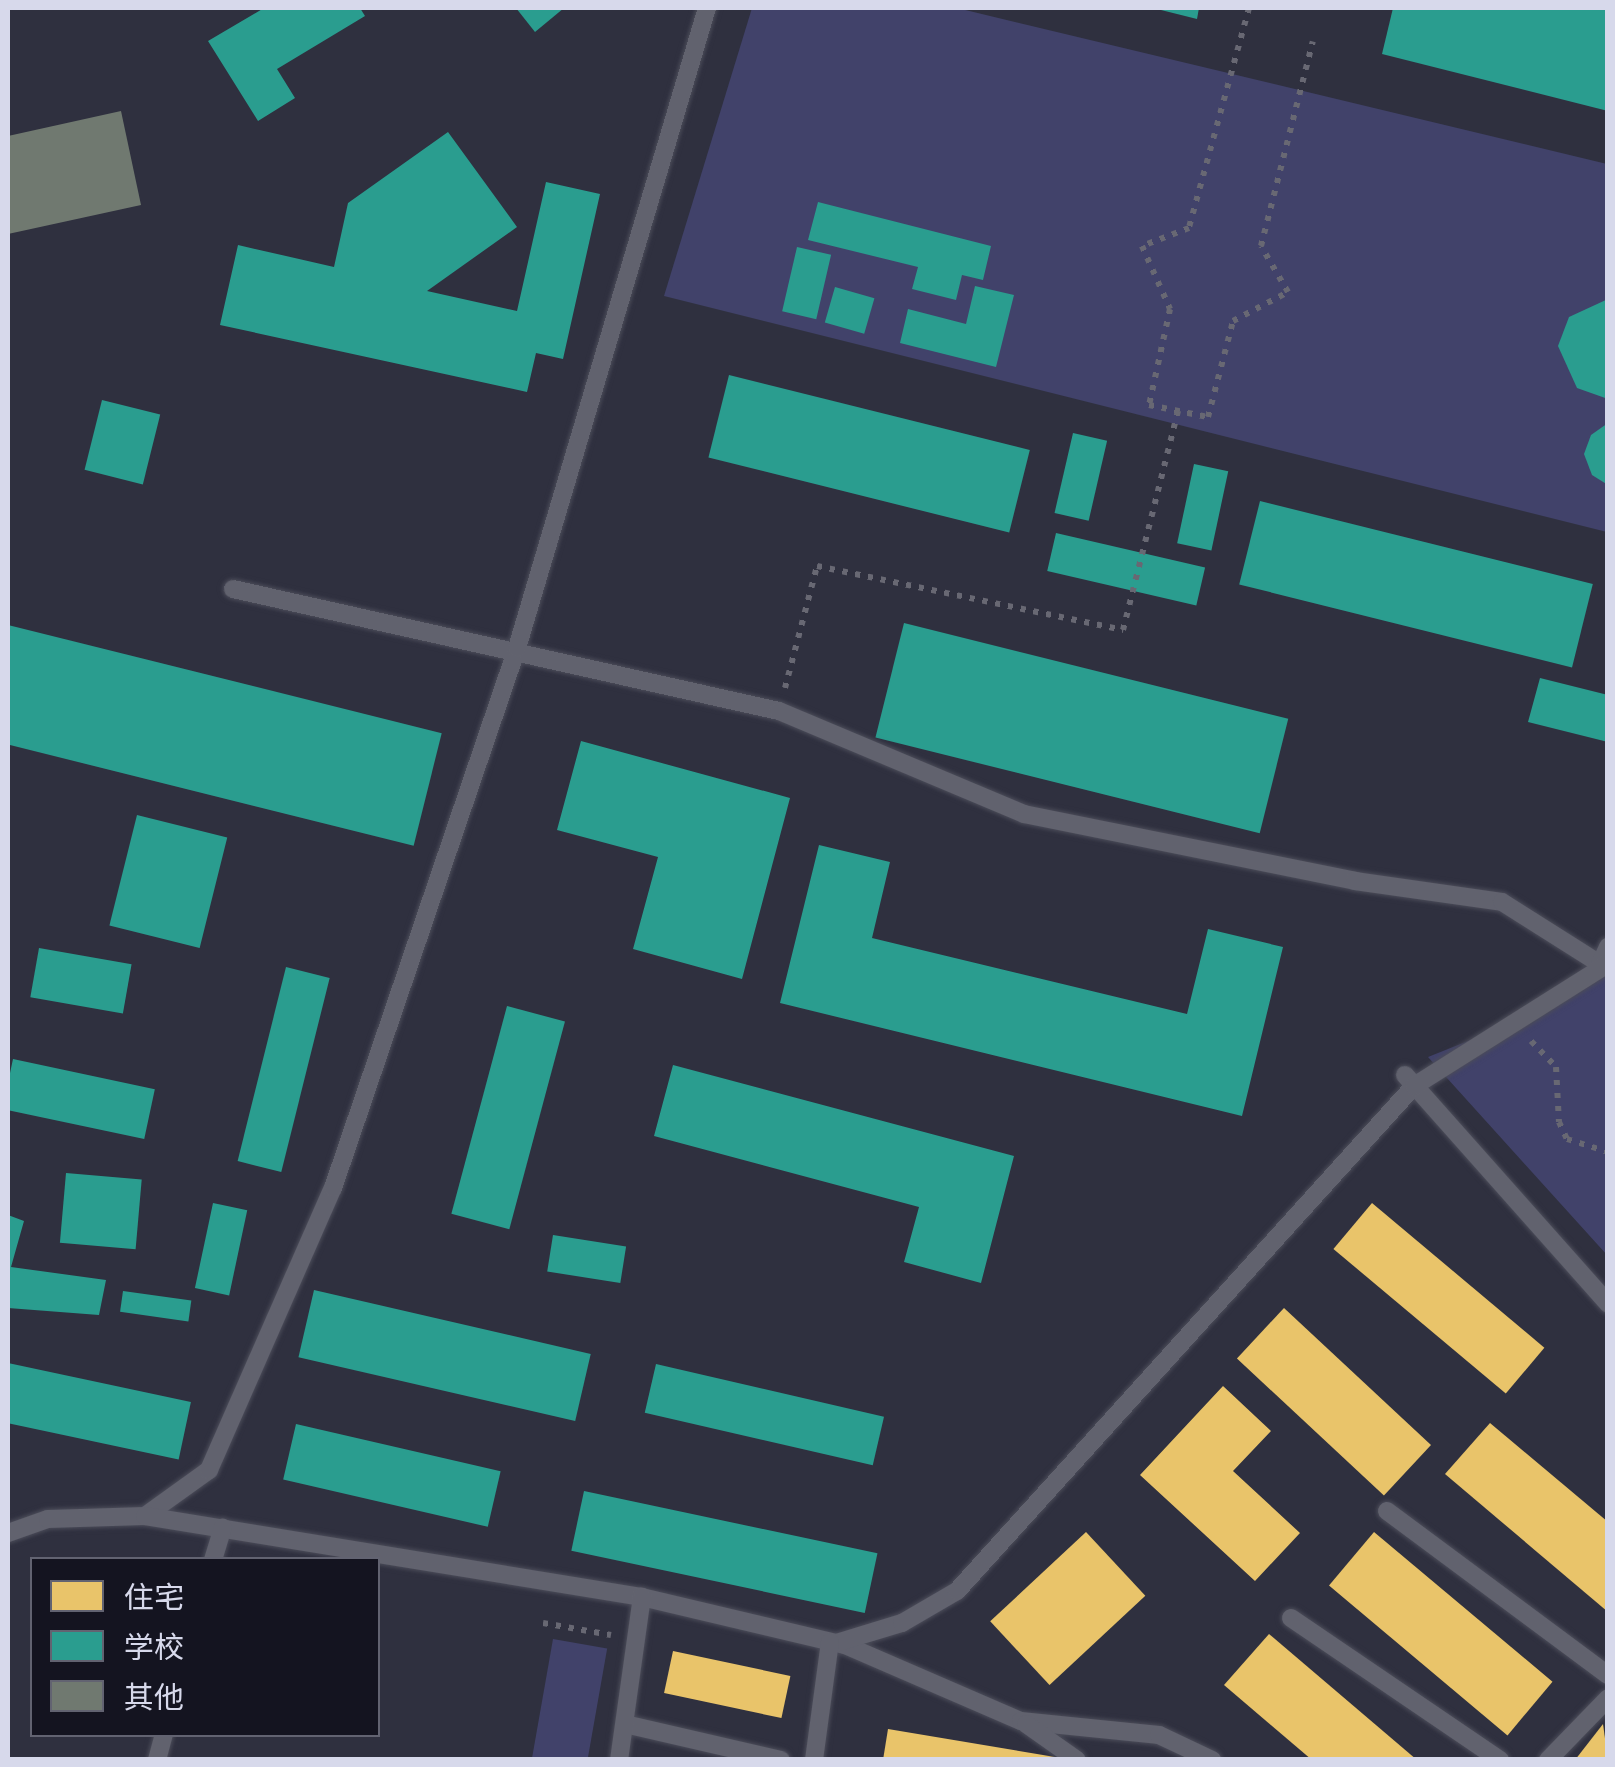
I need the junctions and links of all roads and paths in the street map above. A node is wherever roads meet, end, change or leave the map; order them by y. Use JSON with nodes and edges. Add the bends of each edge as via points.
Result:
{"nodes":[{"id":1,"x":707,"y":8,"type":"edge"},
{"id":2,"x":1248,"y":8,"type":"edge"},
{"id":3,"x":1312,"y":41,"type":"dead end"},
{"id":4,"x":1178,"y":411,"type":"junction"},
{"id":5,"x":233,"y":589,"type":"dead end"},
{"id":6,"x":517,"y":648,"type":"junction"},
{"id":7,"x":779,"y":712,"type":"junction"},
{"id":8,"x":1605,"y":958,"type":"edge"},
{"id":9,"x":1503,"y":1028,"type":"junction"},
{"id":10,"x":1410,"y":1080,"type":"junction"},
{"id":11,"x":1608,"y":1152,"type":"edge"},
{"id":12,"x":1608,"y":1304,"type":"edge"},
{"id":13,"x":1387,"y":1511,"type":"dead end"},
{"id":14,"x":145,"y":1516,"type":"junction"},
{"id":15,"x":223,"y":1528,"type":"junction"},
{"id":16,"x":8,"y":1533,"type":"edge"},
{"id":17,"x":214,"y":1557,"type":"edge"},
{"id":18,"x":642,"y":1598,"type":"junction"},
{"id":19,"x":1291,"y":1618,"type":"dead end"},
{"id":20,"x":543,"y":1622,"type":"dead end"},
{"id":21,"x":636,"y":1639,"type":"junction"},
{"id":22,"x":833,"y":1642,"type":"junction"},
{"id":23,"x":1608,"y":1675,"type":"edge"},
{"id":24,"x":1608,"y":1698,"type":"edge"},
{"id":25,"x":1021,"y":1721,"type":"junction"},
{"id":26,"x":625,"y":1724,"type":"junction"},
{"id":27,"x":619,"y":1760,"type":"edge"},
{"id":28,"x":781,"y":1760,"type":"edge"},
{"id":29,"x":814,"y":1760,"type":"edge"},
{"id":30,"x":1077,"y":1760,"type":"edge"},
{"id":31,"x":1212,"y":1760,"type":"edge"},
{"id":32,"x":1500,"y":1760,"type":"edge"},
{"id":33,"x":1548,"y":1760,"type":"edge"}],
"edges":[{"from":1,"to":6,"type":"lane"},
{"from":2,"to":4,"type":"path","via":[[1190,228],[1142,246],[1170,310],[1149,405]]},
{"from":3,"to":4,"type":"path","via":[[1261,246],[1288,292],[1233,320],[1208,418]]},
{"from":4,"to":7,"type":"path","via":[[1122,630],[817,566]]},
{"from":5,"to":6,"type":"lane"},
{"from":6,"to":7,"type":"lane"},
{"from":6,"to":14,"type":"lane","via":[[333,1188],[278,1319],[209,1470]]},
{"from":7,"to":8,"type":"lane","via":[[1024,814],[1355,881],[1502,902]]},
{"from":8,"to":9,"type":"lane"},
{"from":9,"to":10,"type":"lane"},
{"from":9,"to":11,"type":"path","via":[[1539,1044],[1550,1058],[1567,1139]]},
{"from":10,"to":12,"type":"lane"},
{"from":10,"to":22,"type":"lane","via":[[957,1591],[902,1622]]},
{"from":13,"to":23,"type":"lane"},
{"from":14,"to":15,"type":"lane"},
{"from":14,"to":16,"type":"lane","via":[[48,1519]]},
{"from":15,"to":17,"type":"lane"},
{"from":15,"to":18,"type":"lane"},
{"from":18,"to":21,"type":"lane"},
{"from":18,"to":22,"type":"lane"},
{"from":19,"to":32,"type":"lane"},
{"from":20,"to":21,"type":"path"},
{"from":21,"to":26,"type":"lane"},
{"from":22,"to":25,"type":"lane"},
{"from":22,"to":29,"type":"lane"},
{"from":24,"to":33,"type":"lane"},
{"from":25,"to":30,"type":"lane"},
{"from":25,"to":31,"type":"lane","via":[[1159,1735]]},
{"from":26,"to":27,"type":"lane"},
{"from":26,"to":28,"type":"lane"}]}
